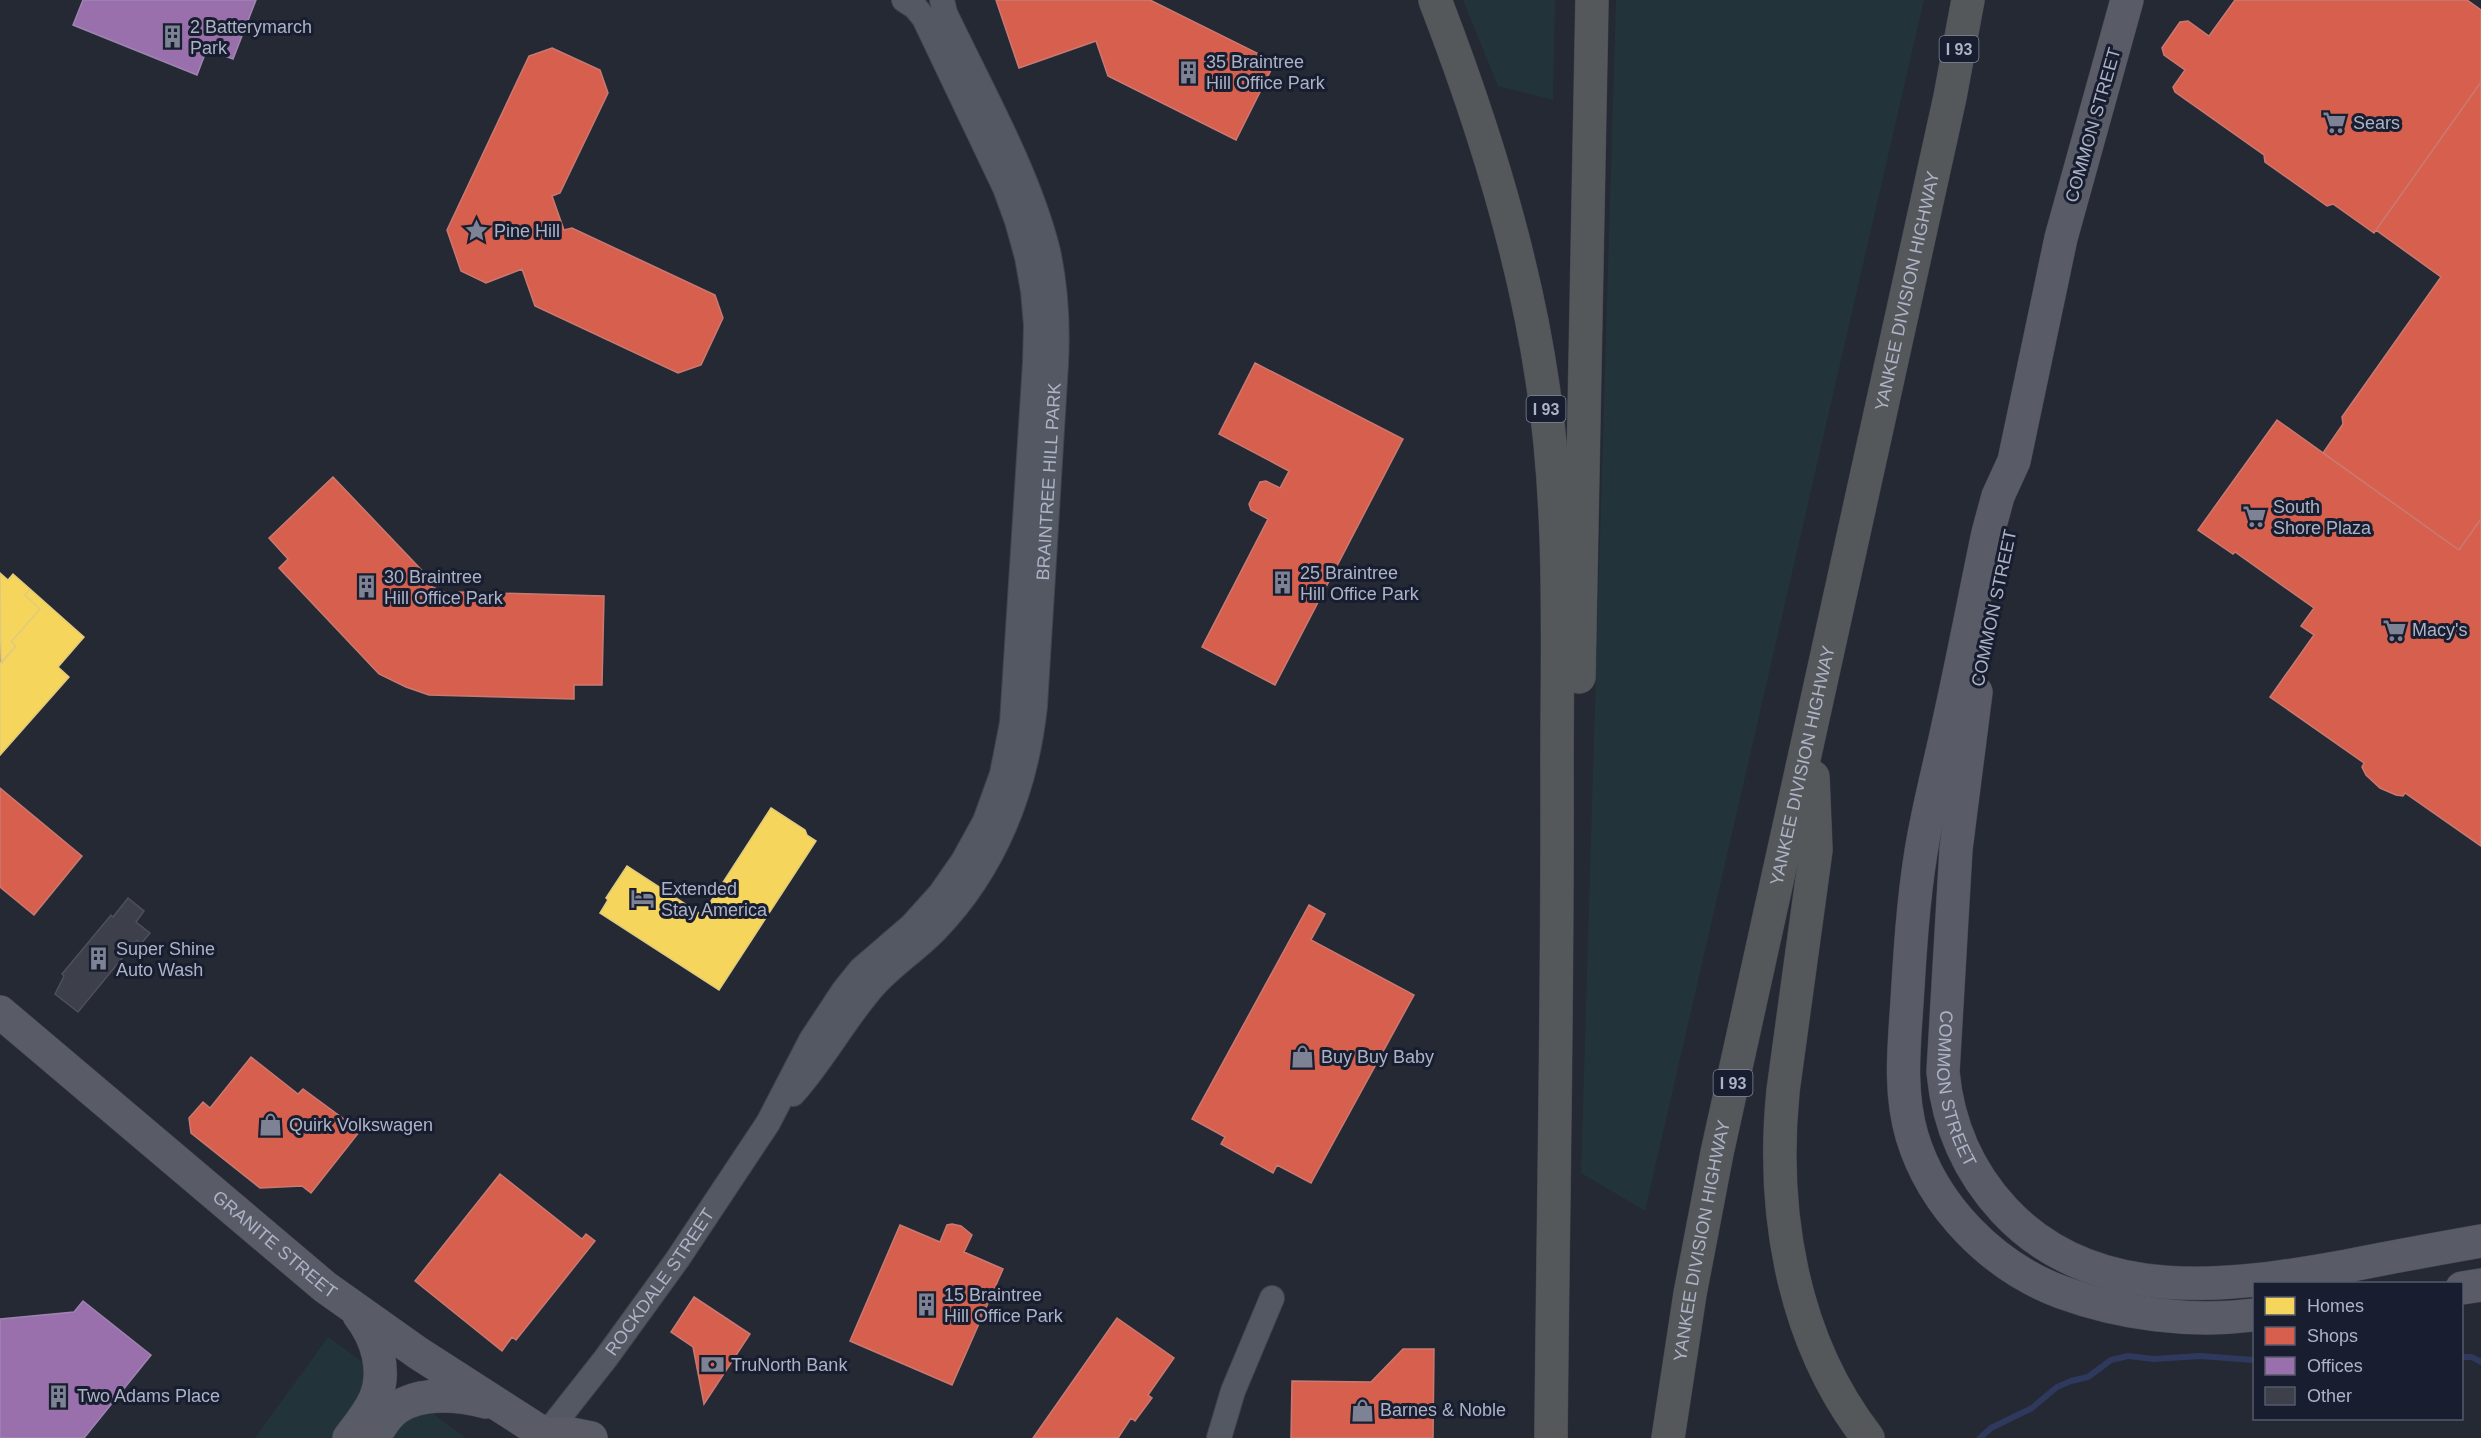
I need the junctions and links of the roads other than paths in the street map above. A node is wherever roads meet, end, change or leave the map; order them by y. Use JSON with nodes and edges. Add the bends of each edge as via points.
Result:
{"nodes":[{"id":1,"x":904,"y":0,"type":"edge"},
{"id":2,"x":942,"y":0,"type":"edge"},
{"id":3,"x":1435,"y":0,"type":"edge"},
{"id":4,"x":1592,"y":0,"type":"edge"},
{"id":5,"x":1968,"y":0,"type":"edge"},
{"id":6,"x":1981,"y":0,"type":"edge"},
{"id":7,"x":2127,"y":0,"type":"edge"},
{"id":8,"x":1950,"y":97,"type":"junction"},
{"id":9,"x":2014,"y":461,"type":"junction"},
{"id":10,"x":1811,"y":731,"type":"junction"},
{"id":11,"x":1557,"y":833,"type":"junction"},
{"id":12,"x":908,"y":942,"type":"junction"},
{"id":13,"x":11,"y":1021,"type":"edge"},
{"id":14,"x":2481,"y":1241,"type":"edge"},
{"id":15,"x":2481,"y":1285,"type":"edge"},
{"id":16,"x":2463,"y":1288,"type":"edge"},
{"id":17,"x":1272,"y":1298,"type":"dead end"},
{"id":18,"x":352,"y":1308,"type":"junction"},
{"id":19,"x":2253,"y":1315,"type":"edge"},
{"id":20,"x":499,"y":1405,"type":"junction"},
{"id":21,"x":542,"y":1437,"type":"edge"},
{"id":22,"x":349,"y":1438,"type":"edge"},
{"id":23,"x":373,"y":1438,"type":"edge"},
{"id":24,"x":591,"y":1438,"type":"edge"},
{"id":25,"x":1219,"y":1438,"type":"edge"},
{"id":26,"x":1551,"y":1438,"type":"edge"},
{"id":27,"x":1668,"y":1438,"type":"edge"},
{"id":28,"x":1868,"y":1438,"type":"edge"}],
"edges":[{"from":1,"to":12,"type":"street","name":"BRAINTREE HILL PARK","via":[[924,18],[1011,203],[1031,274],[1036,343],[1015,687],[1006,757],[991,806],[963,861]]},
{"from":2,"to":12,"type":"street","name":"BRAINTREE HILL PARK","via":[[1037,214],[1054,288],[1057,354],[1035,706],[1026,762],[1011,814],[989,860],[957,907]]},
{"from":3,"to":11,"type":"highway","number":"I 93","via":[[1494,174],[1527,301],[1543,386],[1557,534]]},
{"from":4,"to":11,"type":"highway","via":[[1578,723]]},
{"from":5,"to":8,"type":"highway","number":"I 93"},
{"from":6,"to":8,"type":"highway"},
{"from":7,"to":9,"type":"street","name":"COMMON STREET","via":[[2059,248]]},
{"from":8,"to":10,"type":"highway","name":"YANKEE DIVISION HIGHWAY","number":"I 93"},
{"from":9,"to":14,"type":"street","name":"COMMON STREET","via":[[2016,503],[1970,729],[1952,886],[1943,1072],[1952,1120],[1971,1166],[2005,1211],[2047,1248],[2088,1266],[2134,1277],[2190,1284],[2248,1282]]},
{"from":9,"to":19,"type":"street","name":"COMMON STREET","via":[[1998,496],[1988,533],[1921,851],[1910,940],[1903,1072],[1912,1137],[1932,1182],[1962,1222],[1998,1257],[2038,1282],[2101,1304],[2154,1314],[2208,1318]]},
{"from":10,"to":27,"type":"highway","name":"YANKEE DIVISION HIGHWAY","number":"I 93","via":[[1711,1184]]},
{"from":10,"to":28,"type":"highway","via":[[1816,850],[1783,1091],[1779,1185],[1789,1257],[1804,1313],[1833,1382]]},
{"from":11,"to":26,"type":"highway","number":"I 93"},
{"from":12,"to":21,"type":"street","name":"ROCKDALE STREET","via":[[871,959],[844,990],[811,1040],[768,1123],[642,1310]]},
{"from":13,"to":18,"type":"street","name":"GRANITE STREET"},
{"from":15,"to":16,"type":"street"},
{"from":17,"to":25,"type":"street","via":[[1233,1391]]},
{"from":18,"to":20,"type":"street","name":"GRANITE STREET"},
{"from":18,"to":22,"type":"street","via":[[373,1337],[380,1370],[376,1398]]},
{"from":20,"to":21,"type":"street","name":"GRANITE STREET"},
{"from":20,"to":23,"type":"street","via":[[458,1397],[412,1401],[390,1414]]},
{"from":21,"to":24,"type":"street","via":[[571,1434]]}]}
